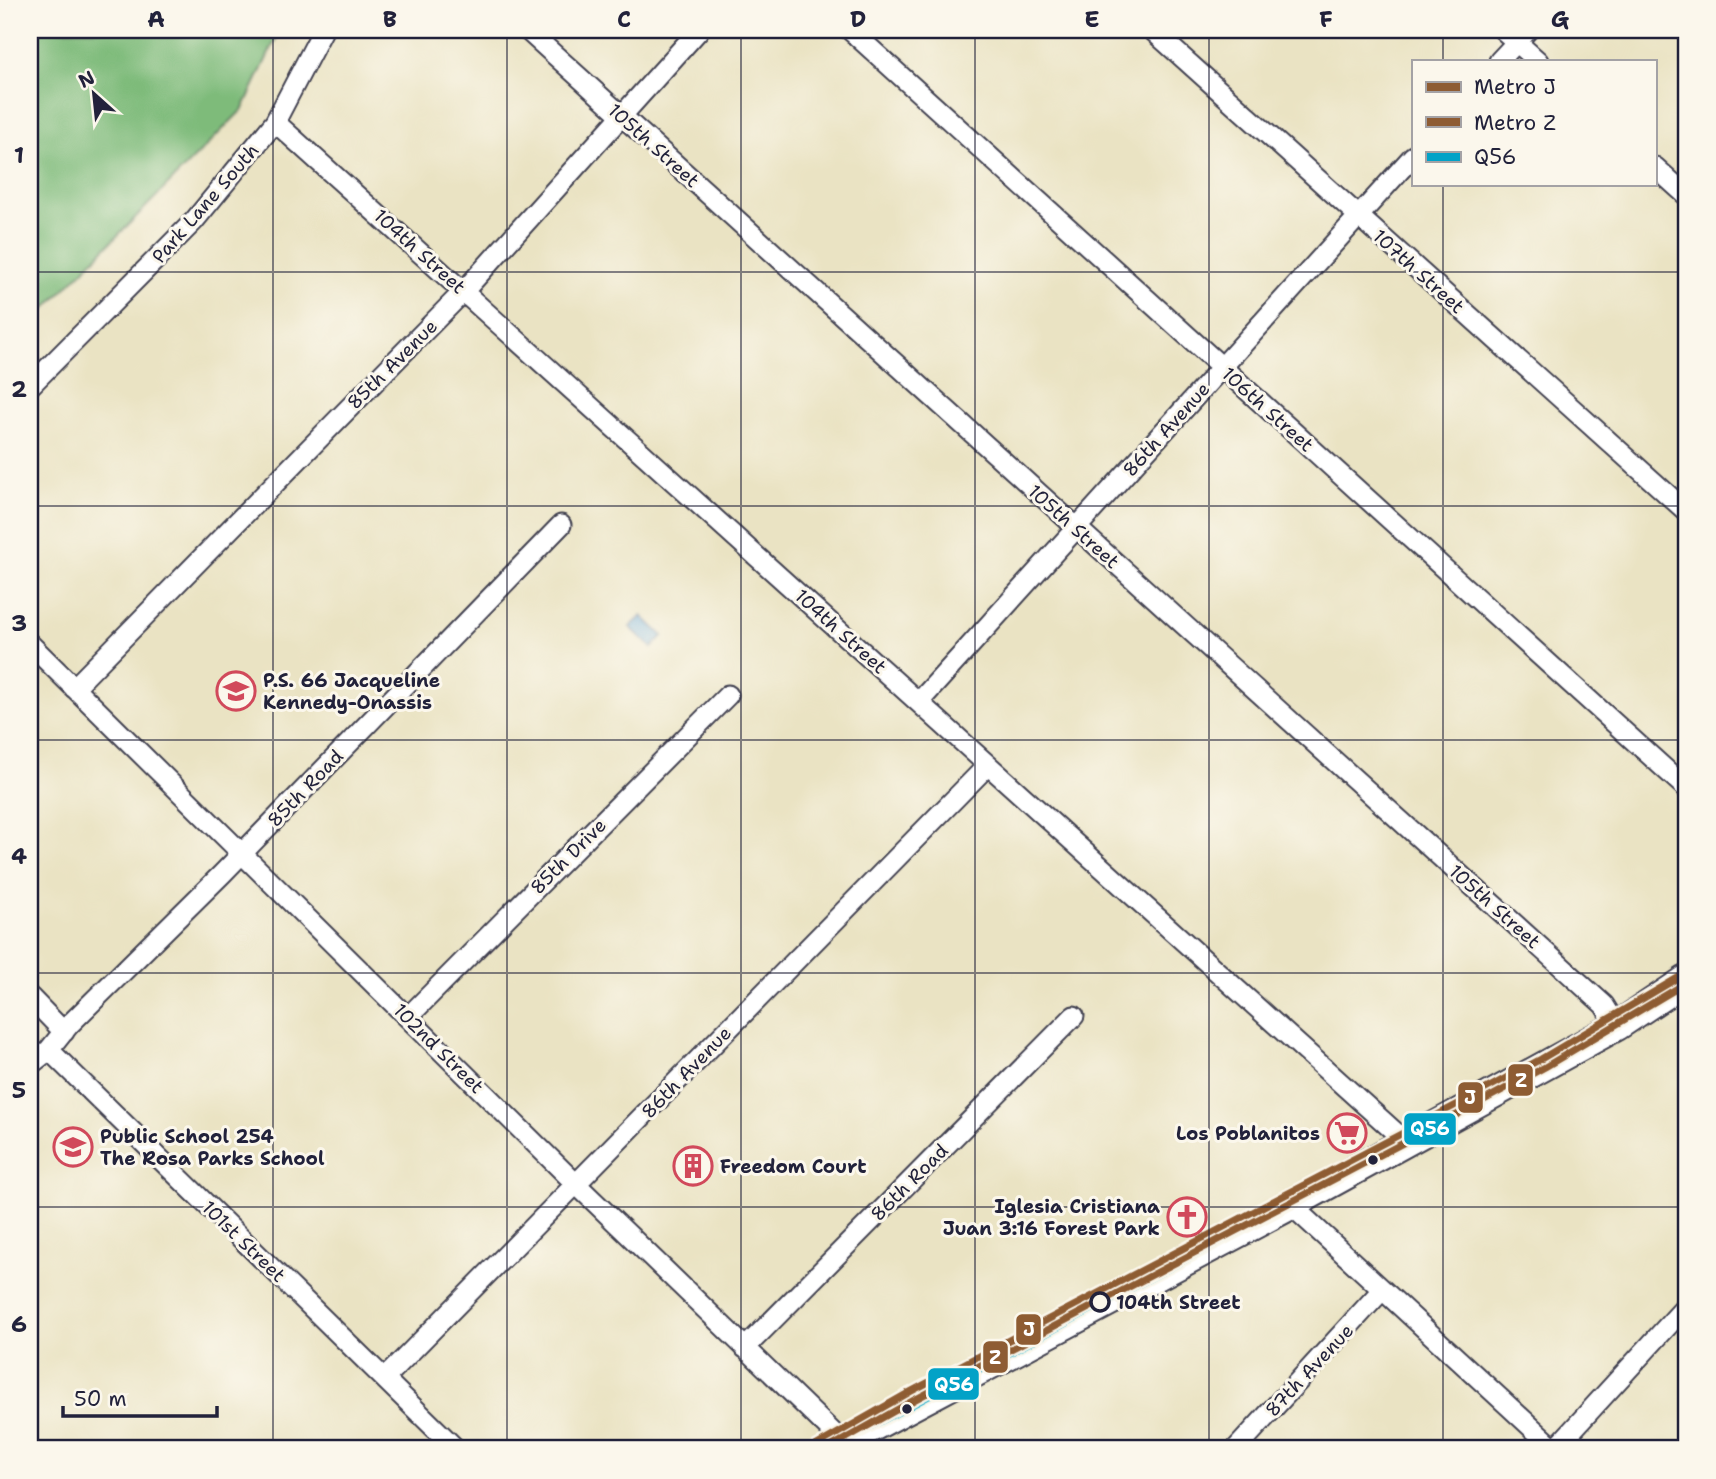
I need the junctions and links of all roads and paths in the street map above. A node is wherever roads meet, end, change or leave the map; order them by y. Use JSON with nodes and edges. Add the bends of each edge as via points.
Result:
{"nodes":[{"id":1,"x":323,"y":30,"type":"edge"},
{"id":2,"x":527,"y":30,"type":"edge"},
{"id":3,"x":699,"y":30,"type":"edge"},
{"id":4,"x":850,"y":30,"type":"edge"},
{"id":5,"x":1153,"y":30,"type":"edge"},
{"id":6,"x":1516,"y":34,"type":"edge"},
{"id":7,"x":1500,"y":60,"type":"edge"},
{"id":8,"x":1537,"y":60,"type":"edge"},
{"id":9,"x":621,"y":116,"type":"junction"},
{"id":10,"x":275,"y":122,"type":"junction"},
{"id":11,"x":1412,"y":157,"type":"edge"},
{"id":12,"x":1656,"y":168,"type":"edge"},
{"id":13,"x":1686,"y":195,"type":"edge"},
{"id":14,"x":1359,"y":216,"type":"junction"},
{"id":15,"x":464,"y":291,"type":"junction"},
{"id":16,"x":1223,"y":367,"type":"junction"},
{"id":17,"x":30,"y":386,"type":"edge"},
{"id":18,"x":1686,"y":511,"type":"edge"},
{"id":19,"x":561,"y":525,"type":"dead end"},
{"id":20,"x":1076,"y":528,"type":"junction"},
{"id":21,"x":30,"y":644,"type":"edge"},
{"id":22,"x":74,"y":688,"type":"junction"},
{"id":23,"x":728,"y":695,"type":"dead end"},
{"id":24,"x":919,"y":702,"type":"junction"},
{"id":25,"x":988,"y":765,"type":"junction"},
{"id":26,"x":1686,"y":788,"type":"edge"},
{"id":27,"x":242,"y":853,"type":"junction"},
{"id":28,"x":1686,"y":980,"type":"edge"},
{"id":29,"x":30,"y":997,"type":"edge"},
{"id":30,"x":1074,"y":1016,"type":"dead end"},
{"id":31,"x":408,"y":1017,"type":"junction"},
{"id":32,"x":1617,"y":1026,"type":"junction"},
{"id":33,"x":64,"y":1032,"type":"junction"},
{"id":34,"x":49,"y":1050,"type":"junction"},
{"id":35,"x":30,"y":1065,"type":"edge"},
{"id":36,"x":1405,"y":1141,"type":"junction"},
{"id":37,"x":576,"y":1184,"type":"junction"},
{"id":38,"x":1291,"y":1205,"type":"junction"},
{"id":39,"x":1382,"y":1290,"type":"junction"},
{"id":40,"x":1686,"y":1306,"type":"edge"},
{"id":41,"x":745,"y":1348,"type":"junction"},
{"id":42,"x":385,"y":1378,"type":"junction"},
{"id":43,"x":841,"y":1447,"type":"edge"},
{"id":44,"x":456,"y":1449,"type":"edge"},
{"id":45,"x":1236,"y":1449,"type":"edge"},
{"id":46,"x":1555,"y":1449,"type":"edge"}],
"edges":[{"from":1,"to":10,"type":"street","name":"Park Lane South"},
{"from":2,"to":9,"type":"street","name":"105th Street"},
{"from":3,"to":9,"type":"street","name":"85th Avenue"},
{"from":4,"to":16,"type":"street","name":"106th Street"},
{"from":5,"to":14,"type":"street","name":"107th Street"},
{"from":6,"to":7,"type":"street"},
{"from":6,"to":8,"type":"street"},
{"from":9,"to":15,"type":"street","name":"85th Avenue"},
{"from":9,"to":20,"type":"street","name":"105th Street"},
{"from":10,"to":15,"type":"street","name":"104th Street"},
{"from":10,"to":17,"type":"street","name":"Park Lane South","via":[[194,221]]},
{"from":11,"to":14,"type":"street","name":"86th Avenue"},
{"from":12,"to":13,"type":"street"},
{"from":14,"to":16,"type":"street","name":"86th Avenue"},
{"from":14,"to":18,"type":"street","name":"107th Street"},
{"from":15,"to":22,"type":"street","name":"85th Avenue"},
{"from":15,"to":24,"type":"street","name":"104th Street"},
{"from":16,"to":20,"type":"street","name":"86th Avenue"},
{"from":16,"to":26,"type":"street","name":"106th Street"},
{"from":19,"to":27,"type":"street","name":"85th Road"},
{"from":20,"to":24,"type":"street","name":"86th Avenue"},
{"from":20,"to":32,"type":"street","name":"105th Street","via":[[1604,1005]]},
{"from":21,"to":22,"type":"street","name":"102nd Street"},
{"from":22,"to":27,"type":"street","name":"102nd Street"},
{"from":23,"to":31,"type":"street","name":"85th Drive"},
{"from":24,"to":25,"type":"street","name":"104th Street"},
{"from":25,"to":36,"type":"street","name":"104th Street"},
{"from":25,"to":37,"type":"street","name":"86th Avenue"},
{"from":27,"to":31,"type":"street","name":"102nd Street"},
{"from":27,"to":33,"type":"street","name":"85th Road"},
{"from":28,"to":32,"type":"main road"},
{"from":29,"to":33,"type":"street"},
{"from":30,"to":41,"type":"street","name":"86th Road"},
{"from":31,"to":37,"type":"street","name":"102nd Street"},
{"from":32,"to":36,"type":"main road"},
{"from":33,"to":34,"type":"street","name":"85th Road"},
{"from":34,"to":35,"type":"street"},
{"from":34,"to":42,"type":"street","name":"101st Street"},
{"from":36,"to":38,"type":"main road"},
{"from":37,"to":41,"type":"street","name":"102nd Street"},
{"from":37,"to":42,"type":"street","name":"86th Avenue"},
{"from":38,"to":39,"type":"street"},
{"from":38,"to":43,"type":"main road"},
{"from":39,"to":45,"type":"street","name":"87th Avenue"},
{"from":39,"to":46,"type":"street"},
{"from":40,"to":46,"type":"street"},
{"from":41,"to":43,"type":"street","name":"102nd Street"},
{"from":42,"to":44,"type":"street","name":"101st Street"}]}
